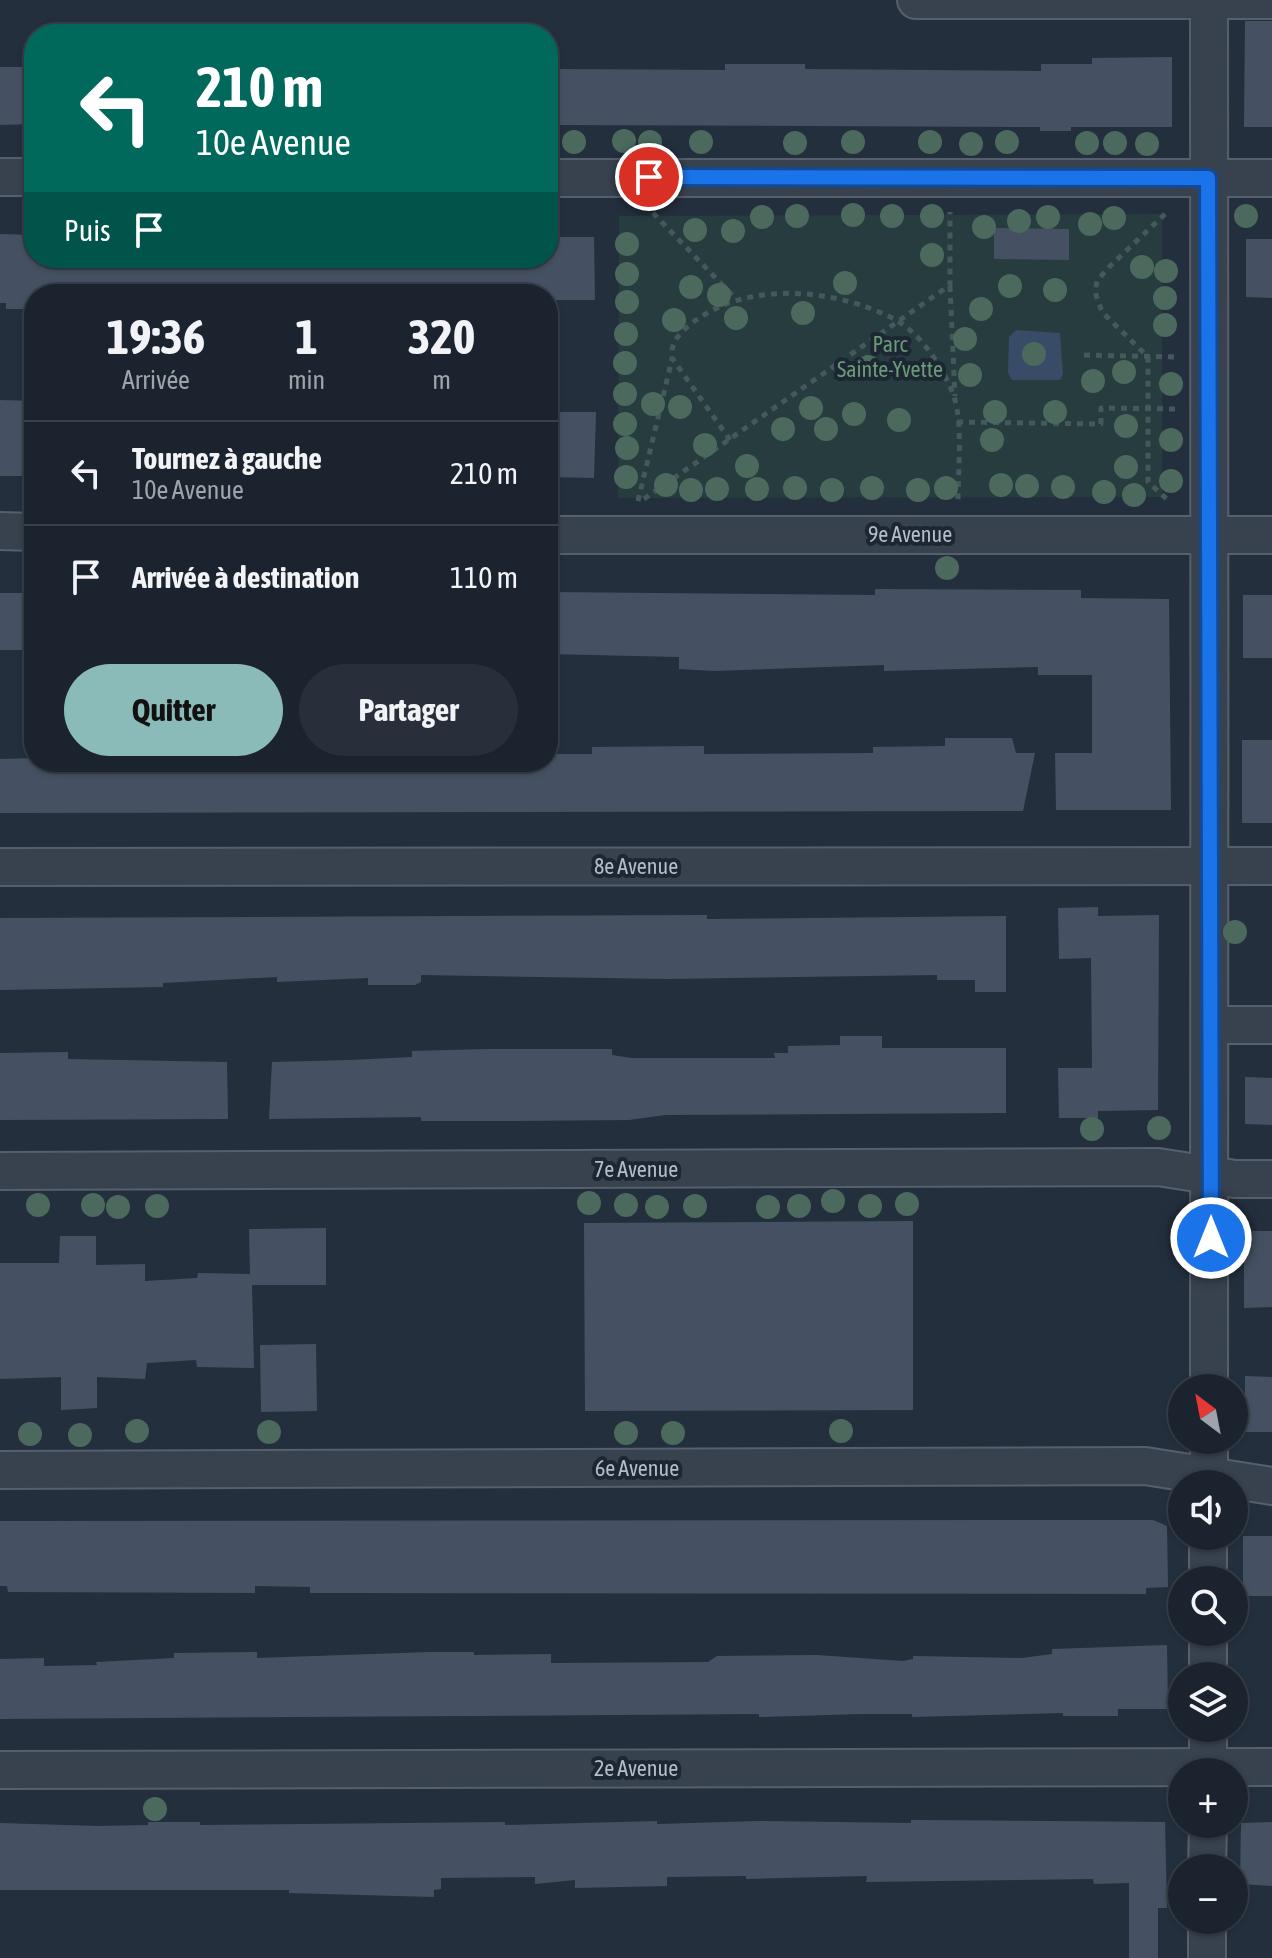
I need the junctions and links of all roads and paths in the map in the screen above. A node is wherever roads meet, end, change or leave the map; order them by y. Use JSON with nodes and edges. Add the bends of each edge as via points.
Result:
{"nodes":[{"id":1,"x":916,"y":0,"type":"edge"},
{"id":2,"x":1209,"y":0,"type":"edge"},
{"id":3,"x":1272,"y":0,"type":"edge"},
{"id":4,"x":0,"y":177,"type":"edge"},
{"id":5,"x":24,"y":177,"type":"edge"},
{"id":6,"x":619,"y":177,"type":"junction"},
{"id":7,"x":558,"y":178,"type":"edge"},
{"id":8,"x":1208,"y":178,"type":"junction"},
{"id":9,"x":1272,"y":178,"type":"edge"},
{"id":10,"x":950,"y":179,"type":"junction"},
{"id":11,"x":1166,"y":213,"type":"dead end"},
{"id":12,"x":950,"y":285,"type":"junction"},
{"id":13,"x":736,"y":299,"type":"junction"},
{"id":14,"x":898,"y":321,"type":"junction"},
{"id":15,"x":1084,"y":355,"type":"dead end"},
{"id":16,"x":1148,"y":357,"type":"junction"},
{"id":17,"x":672,"y":358,"type":"junction"},
{"id":18,"x":956,"y":400,"type":"junction"},
{"id":19,"x":1148,"y":409,"type":"junction"},
{"id":20,"x":1206,"y":409,"type":"junction"},
{"id":21,"x":957,"y":422,"type":"junction"},
{"id":22,"x":730,"y":440,"type":"junction"},
{"id":23,"x":0,"y":531,"type":"edge"},
{"id":24,"x":24,"y":532,"type":"edge"},
{"id":25,"x":958,"y":534,"type":"junction"},
{"id":26,"x":558,"y":535,"type":"edge"},
{"id":27,"x":1207,"y":535,"type":"junction"},
{"id":28,"x":1272,"y":535,"type":"edge"},
{"id":29,"x":1211,"y":865,"type":"junction"},
{"id":30,"x":1272,"y":866,"type":"edge"},
{"id":31,"x":0,"y":867,"type":"edge"},
{"id":32,"x":1210,"y":1025,"type":"junction"},
{"id":33,"x":1272,"y":1025,"type":"edge"},
{"id":34,"x":0,"y":1171,"type":"edge"},
{"id":35,"x":1211,"y":1175,"type":"junction"},
{"id":36,"x":1272,"y":1179,"type":"edge"},
{"id":37,"x":1209,"y":1374,"type":"edge"},
{"id":38,"x":0,"y":1470,"type":"edge"},
{"id":39,"x":1168,"y":1471,"type":"edge"},
{"id":40,"x":1248,"y":1484,"type":"edge"},
{"id":41,"x":1272,"y":1486,"type":"edge"},
{"id":42,"x":1272,"y":1767,"type":"edge"},
{"id":43,"x":1248,"y":1768,"type":"edge"},
{"id":44,"x":1168,"y":1769,"type":"edge"},
{"id":45,"x":0,"y":1770,"type":"edge"},
{"id":46,"x":1207,"y":1934,"type":"edge"},
{"id":47,"x":1207,"y":1958,"type":"edge"}],
"edges":[{"from":1,"to":2,"type":"street"},
{"from":2,"to":3,"type":"street"},
{"from":2,"to":8,"type":"street"},
{"from":4,"to":5,"type":"street"},
{"from":6,"to":7,"type":"street"},
{"from":6,"to":10,"type":"street"},
{"from":6,"to":13,"type":"path"},
{"from":8,"to":9,"type":"street"},
{"from":8,"to":10,"type":"street"},
{"from":8,"to":20,"type":"street"},
{"from":10,"to":12,"type":"path"},
{"from":11,"to":16,"type":"path","via":[[1109,267],[1095,292],[1102,312]]},
{"from":12,"to":14,"type":"path"},
{"from":12,"to":18,"type":"path"},
{"from":13,"to":14,"type":"path","via":[[801,295]]},
{"from":13,"to":17,"type":"path","via":[[679,334]]},
{"from":14,"to":18,"type":"path","via":[[934,359]]},
{"from":14,"to":22,"type":"path"},
{"from":15,"to":16,"type":"path"},
{"from":16,"to":19,"type":"path"},
{"from":17,"to":22,"type":"path"},
{"from":17,"to":22,"type":"path","via":[[637,505]]},
{"from":18,"to":21,"type":"path"},
{"from":19,"to":20,"type":"path"},
{"from":19,"to":21,"type":"path","via":[[1101,408],[1101,424]]},
{"from":19,"to":27,"type":"path","via":[[1148,482]]},
{"from":20,"to":27,"type":"street"},
{"from":21,"to":25,"type":"path"},
{"from":23,"to":24,"type":"street"},
{"from":25,"to":26,"type":"street","name":"9e Avenue"},
{"from":25,"to":27,"type":"street","name":"9e Avenue"},
{"from":27,"to":28,"type":"street","name":"9e Avenue"},
{"from":27,"to":29,"type":"street"},
{"from":29,"to":30,"type":"street","name":"8e Avenue"},
{"from":29,"to":31,"type":"street","name":"8e Avenue"},
{"from":29,"to":32,"type":"street"},
{"from":32,"to":33,"type":"street"},
{"from":32,"to":35,"type":"street"},
{"from":34,"to":35,"type":"street","name":"7e Avenue","via":[[1158,1167]]},
{"from":35,"to":36,"type":"street","name":"7e Avenue"},
{"from":35,"to":37,"type":"street"},
{"from":38,"to":39,"type":"street","name":"6e Avenue","via":[[1145,1466]]},
{"from":40,"to":41,"type":"street","name":"6e Avenue"},
{"from":42,"to":43,"type":"street","name":"2e Avenue"},
{"from":44,"to":45,"type":"street","name":"2e Avenue"},
{"from":46,"to":47,"type":"street"}]}
